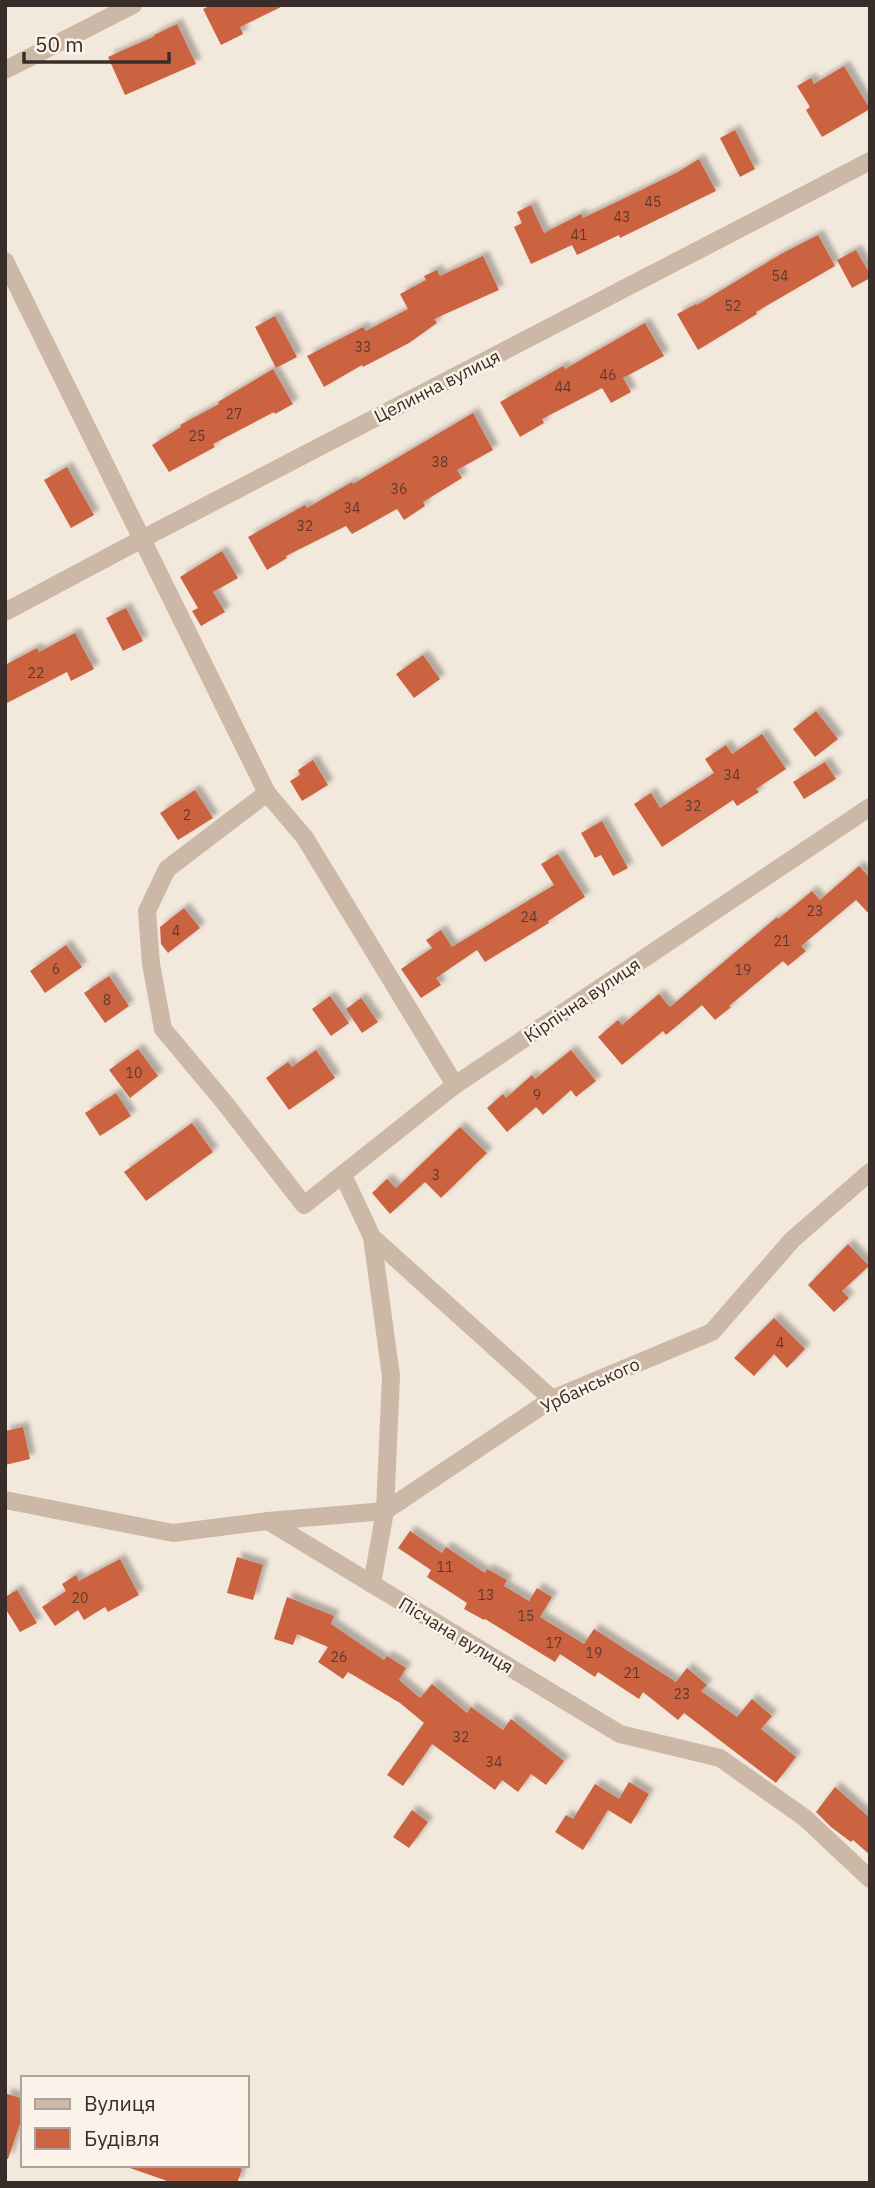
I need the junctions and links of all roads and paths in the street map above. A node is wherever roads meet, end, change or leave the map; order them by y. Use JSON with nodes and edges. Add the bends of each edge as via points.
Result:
{"nodes":[{"id":1,"x":133,"y":5,"type":"edge"},
{"id":2,"x":5,"y":70,"type":"edge"},
{"id":3,"x":870,"y":161,"type":"edge"},
{"id":4,"x":5,"y":261,"type":"edge"},
{"id":5,"x":142,"y":539,"type":"junction"},
{"id":6,"x":5,"y":612,"type":"edge"},
{"id":7,"x":267,"y":793,"type":"junction"},
{"id":8,"x":870,"y":807,"type":"edge"},
{"id":9,"x":456,"y":1085,"type":"junction"},
{"id":10,"x":870,"y":1172,"type":"edge"},
{"id":11,"x":343,"y":1175,"type":"junction"},
{"id":12,"x":372,"y":1237,"type":"junction"},
{"id":13,"x":552,"y":1399,"type":"junction"},
{"id":14,"x":5,"y":1500,"type":"edge"},
{"id":15,"x":385,"y":1511,"type":"junction"},
{"id":16,"x":268,"y":1521,"type":"junction"},
{"id":17,"x":372,"y":1584,"type":"junction"},
{"id":18,"x":870,"y":1879,"type":"edge"}],
"edges":[{"from":1,"to":2,"type":"street"},
{"from":3,"to":5,"type":"street","name":"Целинна вулиця"},
{"from":4,"to":5,"type":"street"},
{"from":5,"to":6,"type":"street","name":"Целинна вулиця"},
{"from":5,"to":7,"type":"street"},
{"from":7,"to":9,"type":"street","via":[[305,838]]},
{"from":7,"to":11,"type":"street","name":"Кiрпiчна вулиця","via":[[167,869],[147,911],[163,1029],[304,1205]]},
{"from":8,"to":9,"type":"street","name":"Кiрпiчна вулиця"},
{"from":9,"to":11,"type":"street","name":"Кiрпiчна вулиця"},
{"from":10,"to":13,"type":"street","name":"Урбанського","via":[[792,1240],[712,1332]]},
{"from":11,"to":12,"type":"street"},
{"from":12,"to":13,"type":"street"},
{"from":12,"to":15,"type":"street","via":[[391,1376]]},
{"from":13,"to":15,"type":"street","name":"Урбанського"},
{"from":14,"to":16,"type":"street","via":[[173,1533]]},
{"from":15,"to":16,"type":"street","name":"Урбанського"},
{"from":15,"to":17,"type":"street"},
{"from":16,"to":17,"type":"street","name":"Пiсчана вулиця"},
{"from":17,"to":18,"type":"street","name":"Пiсчана вулиця","via":[[620,1734],[720,1758],[805,1818]]}]}
